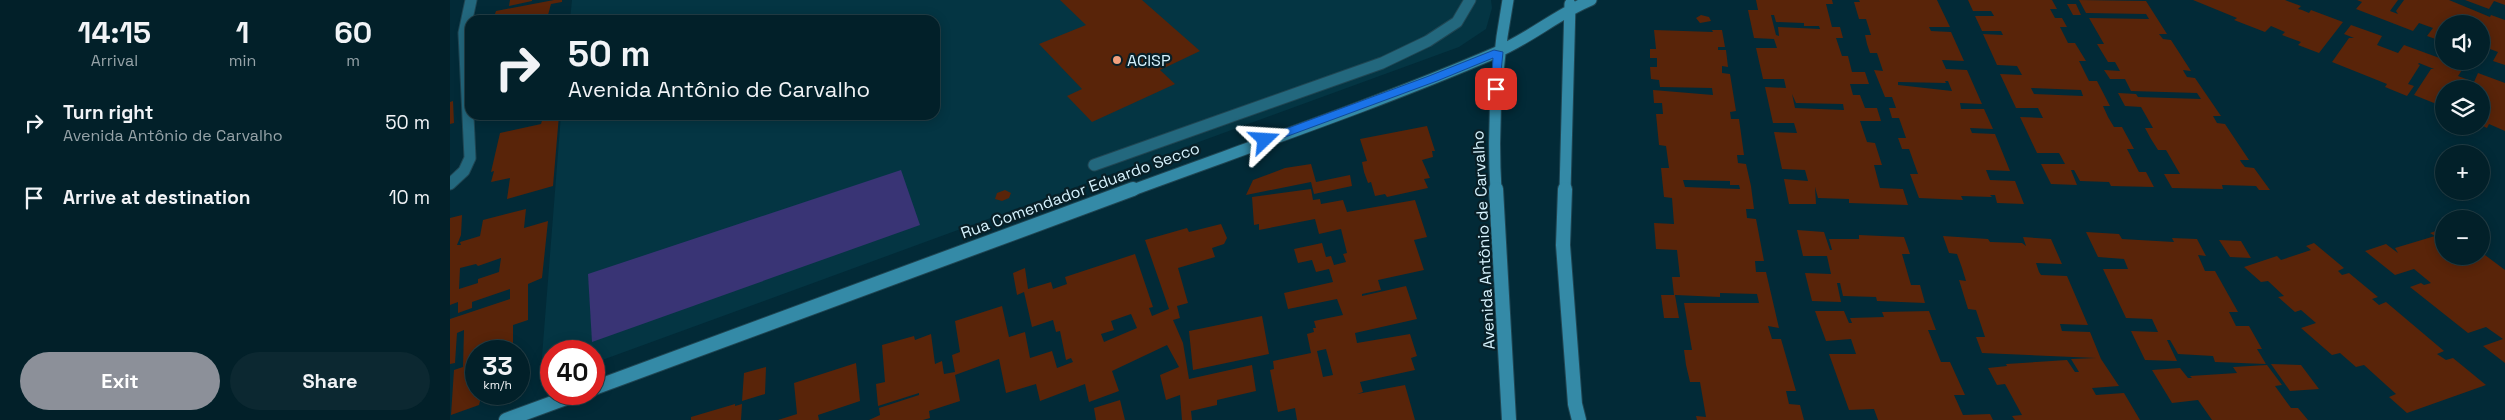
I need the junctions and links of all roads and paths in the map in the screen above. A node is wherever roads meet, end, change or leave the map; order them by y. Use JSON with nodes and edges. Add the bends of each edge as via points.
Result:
{"nodes":[{"id":1,"x":471,"y":0,"type":"edge"},
{"id":2,"x":1470,"y":0,"type":"edge"},
{"id":3,"x":1508,"y":0,"type":"edge"},
{"id":4,"x":1561,"y":0,"type":"edge"},
{"id":5,"x":1591,"y":0,"type":"edge"},
{"id":6,"x":1570,"y":5,"type":"edge"},
{"id":7,"x":468,"y":15,"type":"edge"},
{"id":8,"x":465,"y":28,"type":"edge"},
{"id":9,"x":1498,"y":52,"type":"junction"},
{"id":10,"x":465,"y":54,"type":"edge"},
{"id":11,"x":468,"y":120,"type":"edge"},
{"id":12,"x":1094,"y":165,"type":"dead end"},
{"id":13,"x":450,"y":184,"type":"edge"},
{"id":14,"x":605,"y":384,"type":"edge"},
{"id":15,"x":548,"y":405,"type":"edge"},
{"id":16,"x":506,"y":420,"type":"edge"},
{"id":17,"x":1509,"y":420,"type":"edge"},
{"id":18,"x":1579,"y":420,"type":"edge"}],
"edges":[{"from":1,"to":7,"type":"street"},
{"from":2,"to":12,"type":"street","via":[[1457,22],[1428,41],[1382,63]]},
{"from":3,"to":9,"type":"main road","name":"Avenida Antônio de Carvalho"},
{"from":4,"to":6,"type":"main road"},
{"from":5,"to":6,"type":"main road","name":"Rua Comendador Eduardo Secco"},
{"from":6,"to":9,"type":"main road","name":"Rua Comendador Eduardo Secco"},
{"from":6,"to":18,"type":"main road","via":[[1562,245]]},
{"from":8,"to":10,"type":"street"},
{"from":9,"to":14,"type":"main road","name":"Rua Comendador Eduardo Secco","via":[[1433,79]]},
{"from":9,"to":17,"type":"main road","name":"Avenida Antônio de Carvalho","via":[[1493,144]]},
{"from":11,"to":13,"type":"street","via":[[470,158],[464,171]]},
{"from":15,"to":16,"type":"main road"}]}
